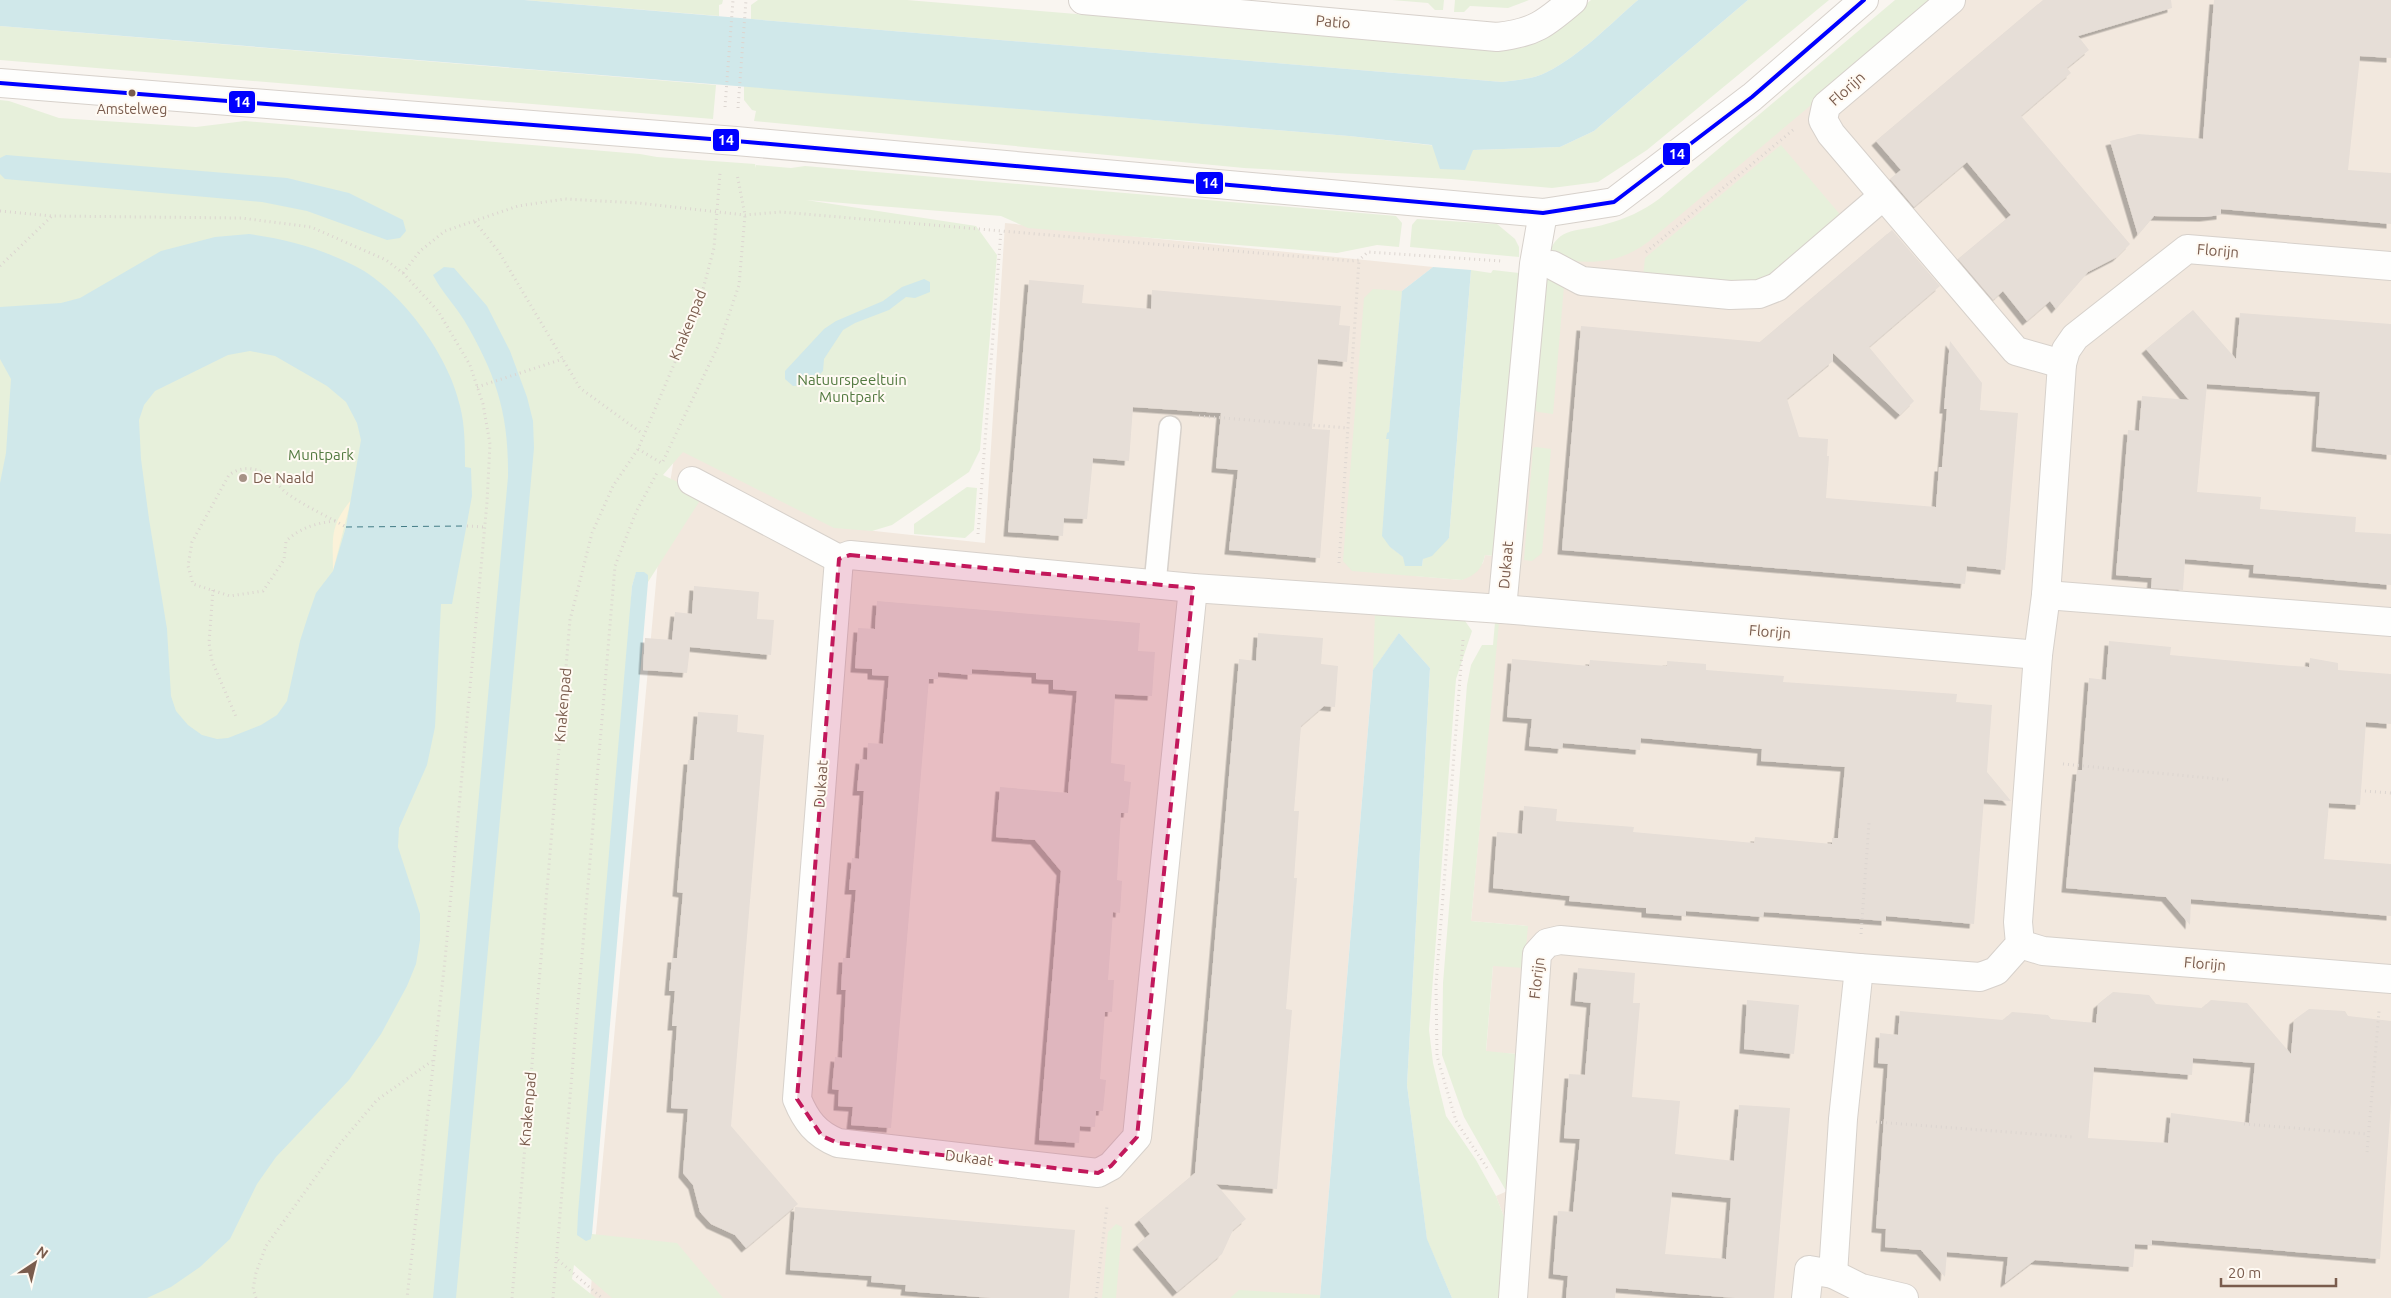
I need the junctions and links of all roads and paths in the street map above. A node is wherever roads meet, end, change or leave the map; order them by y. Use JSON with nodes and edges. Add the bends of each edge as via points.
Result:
{"nodes":[{"id":1,"x":733,"y":0,"type":"edge"},
{"id":2,"x":746,"y":0,"type":"edge"},
{"id":3,"x":1083,"y":0,"type":"edge"},
{"id":4,"x":1573,"y":0,"type":"edge"},
{"id":5,"x":1864,"y":0,"type":"edge"},
{"id":6,"x":1951,"y":0,"type":"edge"},
{"id":7,"x":0,"y":83,"type":"edge"},
{"id":8,"x":739,"y":91,"type":"dead end"},
{"id":9,"x":725,"y":92,"type":"dead end"},
{"id":10,"x":1824,"y":120,"type":"junction"},
{"id":11,"x":723,"y":140,"type":"junction"},
{"id":12,"x":1883,"y":196,"type":"junction"},
{"id":13,"x":716,"y":210,"type":"junction"},
{"id":14,"x":0,"y":211,"type":"edge"},
{"id":15,"x":1543,"y":212,"type":"junction"},
{"id":16,"x":745,"y":215,"type":"junction"},
{"id":17,"x":52,"y":216,"type":"junction"},
{"id":18,"x":475,"y":222,"type":"junction"},
{"id":19,"x":1001,"y":230,"type":"junction"},
{"id":20,"x":1643,"y":254,"type":"dead end"},
{"id":21,"x":1359,"y":260,"type":"junction"},
{"id":22,"x":1543,"y":264,"type":"junction"},
{"id":23,"x":0,"y":266,"type":"edge"},
{"id":24,"x":2391,"y":266,"type":"edge"},
{"id":25,"x":403,"y":273,"type":"junction"},
{"id":26,"x":563,"y":360,"type":"junction"},
{"id":27,"x":2062,"y":364,"type":"junction"},
{"id":28,"x":477,"y":387,"type":"junction"},
{"id":29,"x":1170,"y":427,"type":"joint"},
{"id":30,"x":1348,"y":428,"type":"junction"},
{"id":31,"x":643,"y":434,"type":"junction"},
{"id":32,"x":692,"y":481,"type":"dead end"},
{"id":33,"x":335,"y":520,"type":"junction"},
{"id":34,"x":467,"y":526,"type":"dead end"},
{"id":35,"x":346,"y":527,"type":"dead end"},
{"id":36,"x":484,"y":527,"type":"junction"},
{"id":37,"x":839,"y":559,"type":"junction"},
{"id":38,"x":976,"y":567,"type":"junction"},
{"id":39,"x":1155,"y":584,"type":"junction"},
{"id":40,"x":1193,"y":588,"type":"junction"},
{"id":41,"x":213,"y":590,"type":"junction"},
{"id":42,"x":2046,"y":596,"type":"junction"},
{"id":43,"x":1337,"y":598,"type":"junction"},
{"id":44,"x":1465,"y":607,"type":"junction"},
{"id":45,"x":1502,"y":609,"type":"junction"},
{"id":46,"x":2391,"y":622,"type":"edge"},
{"id":47,"x":2038,"y":655,"type":"junction"},
{"id":48,"x":237,"y":719,"type":"dead end"},
{"id":49,"x":2030,"y":761,"type":"junction"},
{"id":50,"x":2230,"y":780,"type":"dead end"},
{"id":51,"x":2365,"y":791,"type":"dead end"},
{"id":52,"x":2391,"y":793,"type":"edge"},
{"id":53,"x":1869,"y":822,"type":"dead end"},
{"id":54,"x":2020,"y":944,"type":"junction"},
{"id":55,"x":1859,"y":968,"type":"junction"},
{"id":56,"x":2387,"y":978,"type":"edge"},
{"id":57,"x":432,"y":1061,"type":"junction"},
{"id":58,"x":1843,"y":1119,"type":"junction"},
{"id":59,"x":2244,"y":1124,"type":"dead end"},
{"id":60,"x":2368,"y":1134,"type":"junction"},
{"id":61,"x":2073,"y":1137,"type":"dead end"},
{"id":62,"x":2367,"y":1152,"type":"dead end"},
{"id":63,"x":1111,"y":1166,"type":"junction"},
{"id":64,"x":1488,"y":1170,"type":"dead end"},
{"id":65,"x":557,"y":1260,"type":"junction"},
{"id":66,"x":1833,"y":1274,"type":"junction"},
{"id":67,"x":256,"y":1298,"type":"edge"},
{"id":68,"x":407,"y":1298,"type":"edge"},
{"id":69,"x":512,"y":1298,"type":"edge"},
{"id":70,"x":553,"y":1298,"type":"edge"},
{"id":71,"x":602,"y":1298,"type":"edge"},
{"id":72,"x":1096,"y":1298,"type":"edge"},
{"id":73,"x":1513,"y":1298,"type":"edge"},
{"id":74,"x":1806,"y":1298,"type":"edge"},
{"id":75,"x":1904,"y":1298,"type":"edge"}],
"edges":[{"from":1,"to":9,"type":"path"},
{"from":2,"to":8,"type":"path"},
{"from":3,"to":4,"type":"street","name":"Patio","via":[[1497,37],[1521,35],[1545,24]]},
{"from":5,"to":15,"type":"street","via":[[1752,97],[1614,202]]},
{"from":6,"to":10,"type":"street","name":"Florijn","via":[[1826,106]]},
{"from":7,"to":11,"type":"street"},
{"from":10,"to":12,"type":"street","name":"Florijn","via":[[1831,134]]},
{"from":10,"to":20,"type":"path","via":[[1789,131]]},
{"from":11,"to":13,"type":"path","name":"Knakenpad"},
{"from":11,"to":15,"type":"street"},
{"from":12,"to":22,"type":"street","via":[[1798,270],[1777,286],[1759,294],[1730,295],[1582,281]]},
{"from":12,"to":27,"type":"street","name":"Florijn","via":[[2016,351]]},
{"from":13,"to":16,"type":"path"},
{"from":13,"to":18,"type":"path","via":[[565,199],[518,206]]},
{"from":13,"to":31,"type":"path","name":"Knakenpad","via":[[714,248],[698,308]]},
{"from":14,"to":17,"type":"path"},
{"from":15,"to":22,"type":"street","name":"Dukaat"},
{"from":16,"to":19,"type":"path","via":[[781,212]]},
{"from":16,"to":65,"type":"path","via":[[738,285],[719,344],[636,512],[615,566]]},
{"from":17,"to":23,"type":"path"},
{"from":17,"to":25,"type":"path","via":[[241,218],[311,227],[386,260]]},
{"from":18,"to":25,"type":"path","via":[[444,231],[420,251]]},
{"from":18,"to":26,"type":"path","via":[[499,252]]},
{"from":19,"to":21,"type":"path"},
{"from":19,"to":38,"type":"path"},
{"from":21,"to":22,"type":"path","via":[[1368,252]]},
{"from":21,"to":30,"type":"path"},
{"from":22,"to":45,"type":"street","name":"Dukaat"},
{"from":24,"to":27,"type":"street","name":"Florijn","via":[[2187,249],[2075,337]]},
{"from":25,"to":28,"type":"path","via":[[438,311],[470,365]]},
{"from":26,"to":28,"type":"path"},
{"from":26,"to":31,"type":"path","via":[[580,388]]},
{"from":27,"to":42,"type":"street","name":"Florijn"},
{"from":28,"to":36,"type":"path","via":[[490,444]]},
{"from":29,"to":30,"type":"path","via":[[1171,413]]},
{"from":29,"to":39,"type":"lane"},
{"from":30,"to":43,"type":"path"},
{"from":31,"to":69,"type":"path","name":"Knakenpad","via":[[638,449],[613,486],[592,533],[570,620]]},
{"from":32,"to":37,"type":"street"},
{"from":33,"to":35,"type":"path"},
{"from":33,"to":41,"type":"path","via":[[297,531],[286,541],[284,560],[263,591],[230,596]]},
{"from":33,"to":41,"type":"path","via":[[286,494],[263,473],[249,468],[238,469],[229,476],[192,542],[188,566],[193,584]]},
{"from":34,"to":36,"type":"path"},
{"from":36,"to":57,"type":"path","via":[[464,769]]},
{"from":37,"to":38,"type":"street","name":"Dukaat","via":[[850,555]]},
{"from":37,"to":63,"type":"street","name":"Dukaat","via":[[797,1099],[803,1114],[822,1136],[838,1143],[1098,1173]]},
{"from":38,"to":39,"type":"street","name":"Dukaat"},
{"from":39,"to":40,"type":"street","name":"Dukaat"},
{"from":40,"to":43,"type":"street","name":"Dukaat"},
{"from":40,"to":63,"type":"street","via":[[1137,1137]]},
{"from":41,"to":48,"type":"path","via":[[208,643],[212,661]]},
{"from":42,"to":46,"type":"street"},
{"from":42,"to":47,"type":"street","name":"Florijn"},
{"from":43,"to":44,"type":"street","name":"Dukaat"},
{"from":44,"to":45,"type":"street","name":"Dukaat"},
{"from":44,"to":64,"type":"path","via":[[1436,985],[1437,1056],[1456,1121]]},
{"from":45,"to":47,"type":"street","name":"Florijn"},
{"from":47,"to":49,"type":"street","name":"Florijn"},
{"from":49,"to":50,"type":"path"},
{"from":49,"to":54,"type":"street","name":"Florijn","via":[[2018,922]]},
{"from":51,"to":52,"type":"path"},
{"from":53,"to":55,"type":"path"},
{"from":54,"to":55,"type":"street","name":"Florijn","via":[[1996,972],[1980,977]]},
{"from":54,"to":56,"type":"street","name":"Florijn","via":[[2043,951]]},
{"from":55,"to":58,"type":"street"},
{"from":55,"to":73,"type":"street","name":"Florijn","via":[[1560,940],[1547,943],[1537,954]]},
{"from":56,"to":60,"type":"path"},
{"from":57,"to":67,"type":"path","via":[[377,1100],[338,1146],[266,1246],[256,1272],[253,1289]]},
{"from":57,"to":68,"type":"path"},
{"from":58,"to":61,"type":"path"},
{"from":58,"to":66,"type":"street"},
{"from":59,"to":60,"type":"path"},
{"from":60,"to":62,"type":"path"},
{"from":63,"to":72,"type":"path"},
{"from":65,"to":70,"type":"path"},
{"from":65,"to":71,"type":"path"},
{"from":66,"to":74,"type":"street","via":[[1809,1270]]},
{"from":66,"to":75,"type":"street","via":[[1861,1288]]}]}
